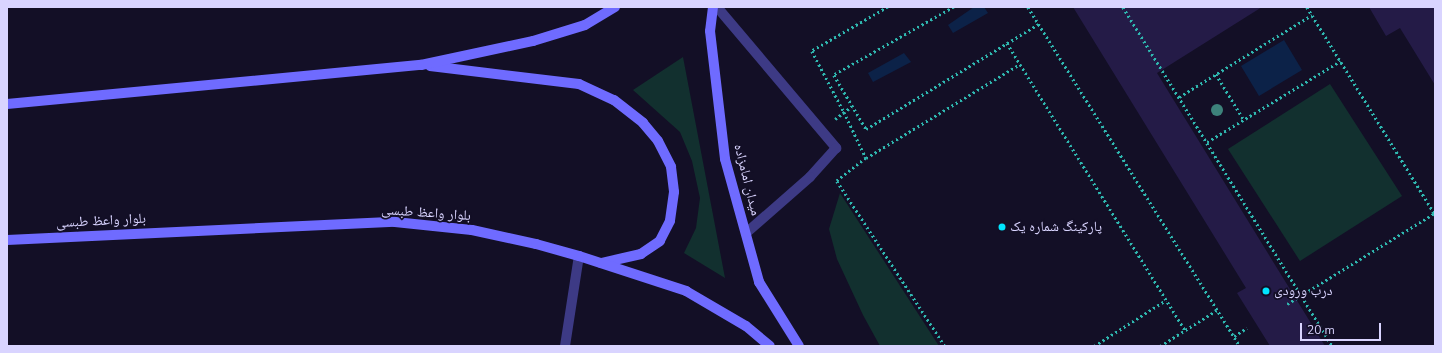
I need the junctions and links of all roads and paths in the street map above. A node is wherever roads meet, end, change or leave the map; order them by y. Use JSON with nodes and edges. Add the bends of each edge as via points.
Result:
{"nodes":[{"id":1,"x":615,"y":7,"type":"edge"},
{"id":2,"x":713,"y":7,"type":"edge"},
{"id":3,"x":717,"y":7,"type":"edge"},
{"id":4,"x":888,"y":7,"type":"edge"},
{"id":5,"x":954,"y":7,"type":"edge"},
{"id":6,"x":1028,"y":7,"type":"edge"},
{"id":7,"x":1123,"y":7,"type":"edge"},
{"id":8,"x":1307,"y":7,"type":"edge"},
{"id":9,"x":1312,"y":15,"type":"junction"},
{"id":10,"x":1039,"y":24,"type":"junction"},
{"id":11,"x":1007,"y":43,"type":"junction"},
{"id":12,"x":1340,"y":61,"type":"junction"},
{"id":13,"x":1020,"y":64,"type":"junction"},
{"id":14,"x":421,"y":65,"type":"junction"},
{"id":15,"x":1216,"y":74,"type":"junction"},
{"id":16,"x":1179,"y":97,"type":"junction"},
{"id":17,"x":7,"y":104,"type":"edge"},
{"id":18,"x":1244,"y":120,"type":"junction"},
{"id":19,"x":1207,"y":142,"type":"junction"},
{"id":20,"x":866,"y":158,"type":"junction"},
{"id":21,"x":1435,"y":214,"type":"edge"},
{"id":22,"x":746,"y":233,"type":"junction"},
{"id":23,"x":7,"y":240,"type":"edge"},
{"id":24,"x":579,"y":256,"type":"junction"},
{"id":25,"x":602,"y":263,"type":"junction"},
{"id":26,"x":1301,"y":295,"type":"junction"},
{"id":27,"x":1166,"y":300,"type":"junction"},
{"id":28,"x":1287,"y":304,"type":"dead end"},
{"id":29,"x":1217,"y":310,"type":"junction"},
{"id":30,"x":1247,"y":328,"type":"dead end"},
{"id":31,"x":1185,"y":330,"type":"junction"},
{"id":32,"x":1234,"y":336,"type":"junction"},
{"id":33,"x":565,"y":346,"type":"edge"},
{"id":34,"x":770,"y":346,"type":"edge"},
{"id":35,"x":799,"y":346,"type":"edge"},
{"id":36,"x":945,"y":346,"type":"edge"},
{"id":37,"x":1094,"y":346,"type":"edge"},
{"id":38,"x":1160,"y":346,"type":"edge"},
{"id":39,"x":1240,"y":346,"type":"edge"},
{"id":40,"x":1332,"y":346,"type":"edge"}],
"edges":[{"from":1,"to":14,"type":"main road","via":[[585,25],[533,41]]},
{"from":2,"to":22,"type":"main road","name":"میدان امامزاده","via":[[710,31],[725,159]]},
{"from":3,"to":22,"type":"street","via":[[836,148],[810,177]]},
{"from":4,"to":20,"type":"path","via":[[812,51]]},
{"from":5,"to":11,"type":"path","via":[[834,76],[866,129]]},
{"from":6,"to":10,"type":"path"},
{"from":7,"to":16,"type":"path"},
{"from":8,"to":9,"type":"path"},
{"from":9,"to":12,"type":"path"},
{"from":9,"to":15,"type":"path"},
{"from":10,"to":11,"type":"path"},
{"from":10,"to":29,"type":"path"},
{"from":11,"to":13,"type":"path"},
{"from":12,"to":18,"type":"path"},
{"from":12,"to":21,"type":"path"},
{"from":13,"to":20,"type":"path"},
{"from":13,"to":27,"type":"path"},
{"from":14,"to":17,"type":"main road"},
{"from":14,"to":25,"type":"main road","via":[[578,84],[614,100],[643,123],[658,141],[670,167],[674,192],[670,221],[660,241],[641,254]]},
{"from":15,"to":16,"type":"path"},
{"from":15,"to":18,"type":"path"},
{"from":16,"to":19,"type":"path"},
{"from":18,"to":19,"type":"path"},
{"from":19,"to":26,"type":"path"},
{"from":20,"to":36,"type":"path","via":[[837,182]]},
{"from":21,"to":26,"type":"path"},
{"from":22,"to":35,"type":"main road","name":"میدان امامزاده","via":[[759,282]]},
{"from":23,"to":24,"type":"main road","name":"بلوار واعظ طبسی","via":[[395,222],[472,230]]},
{"from":24,"to":25,"type":"main road","name":"بلوار واعظ طبسی"},
{"from":24,"to":33,"type":"street"},
{"from":25,"to":34,"type":"main road","name":"بلوار واعظ طبسی","via":[[686,291],[746,326]]},
{"from":26,"to":28,"type":"path"},
{"from":26,"to":40,"type":"path"},
{"from":27,"to":31,"type":"path"},
{"from":27,"to":37,"type":"path"},
{"from":29,"to":31,"type":"path"},
{"from":29,"to":32,"type":"path"},
{"from":30,"to":32,"type":"path"},
{"from":31,"to":38,"type":"path"},
{"from":32,"to":39,"type":"path"}]}
